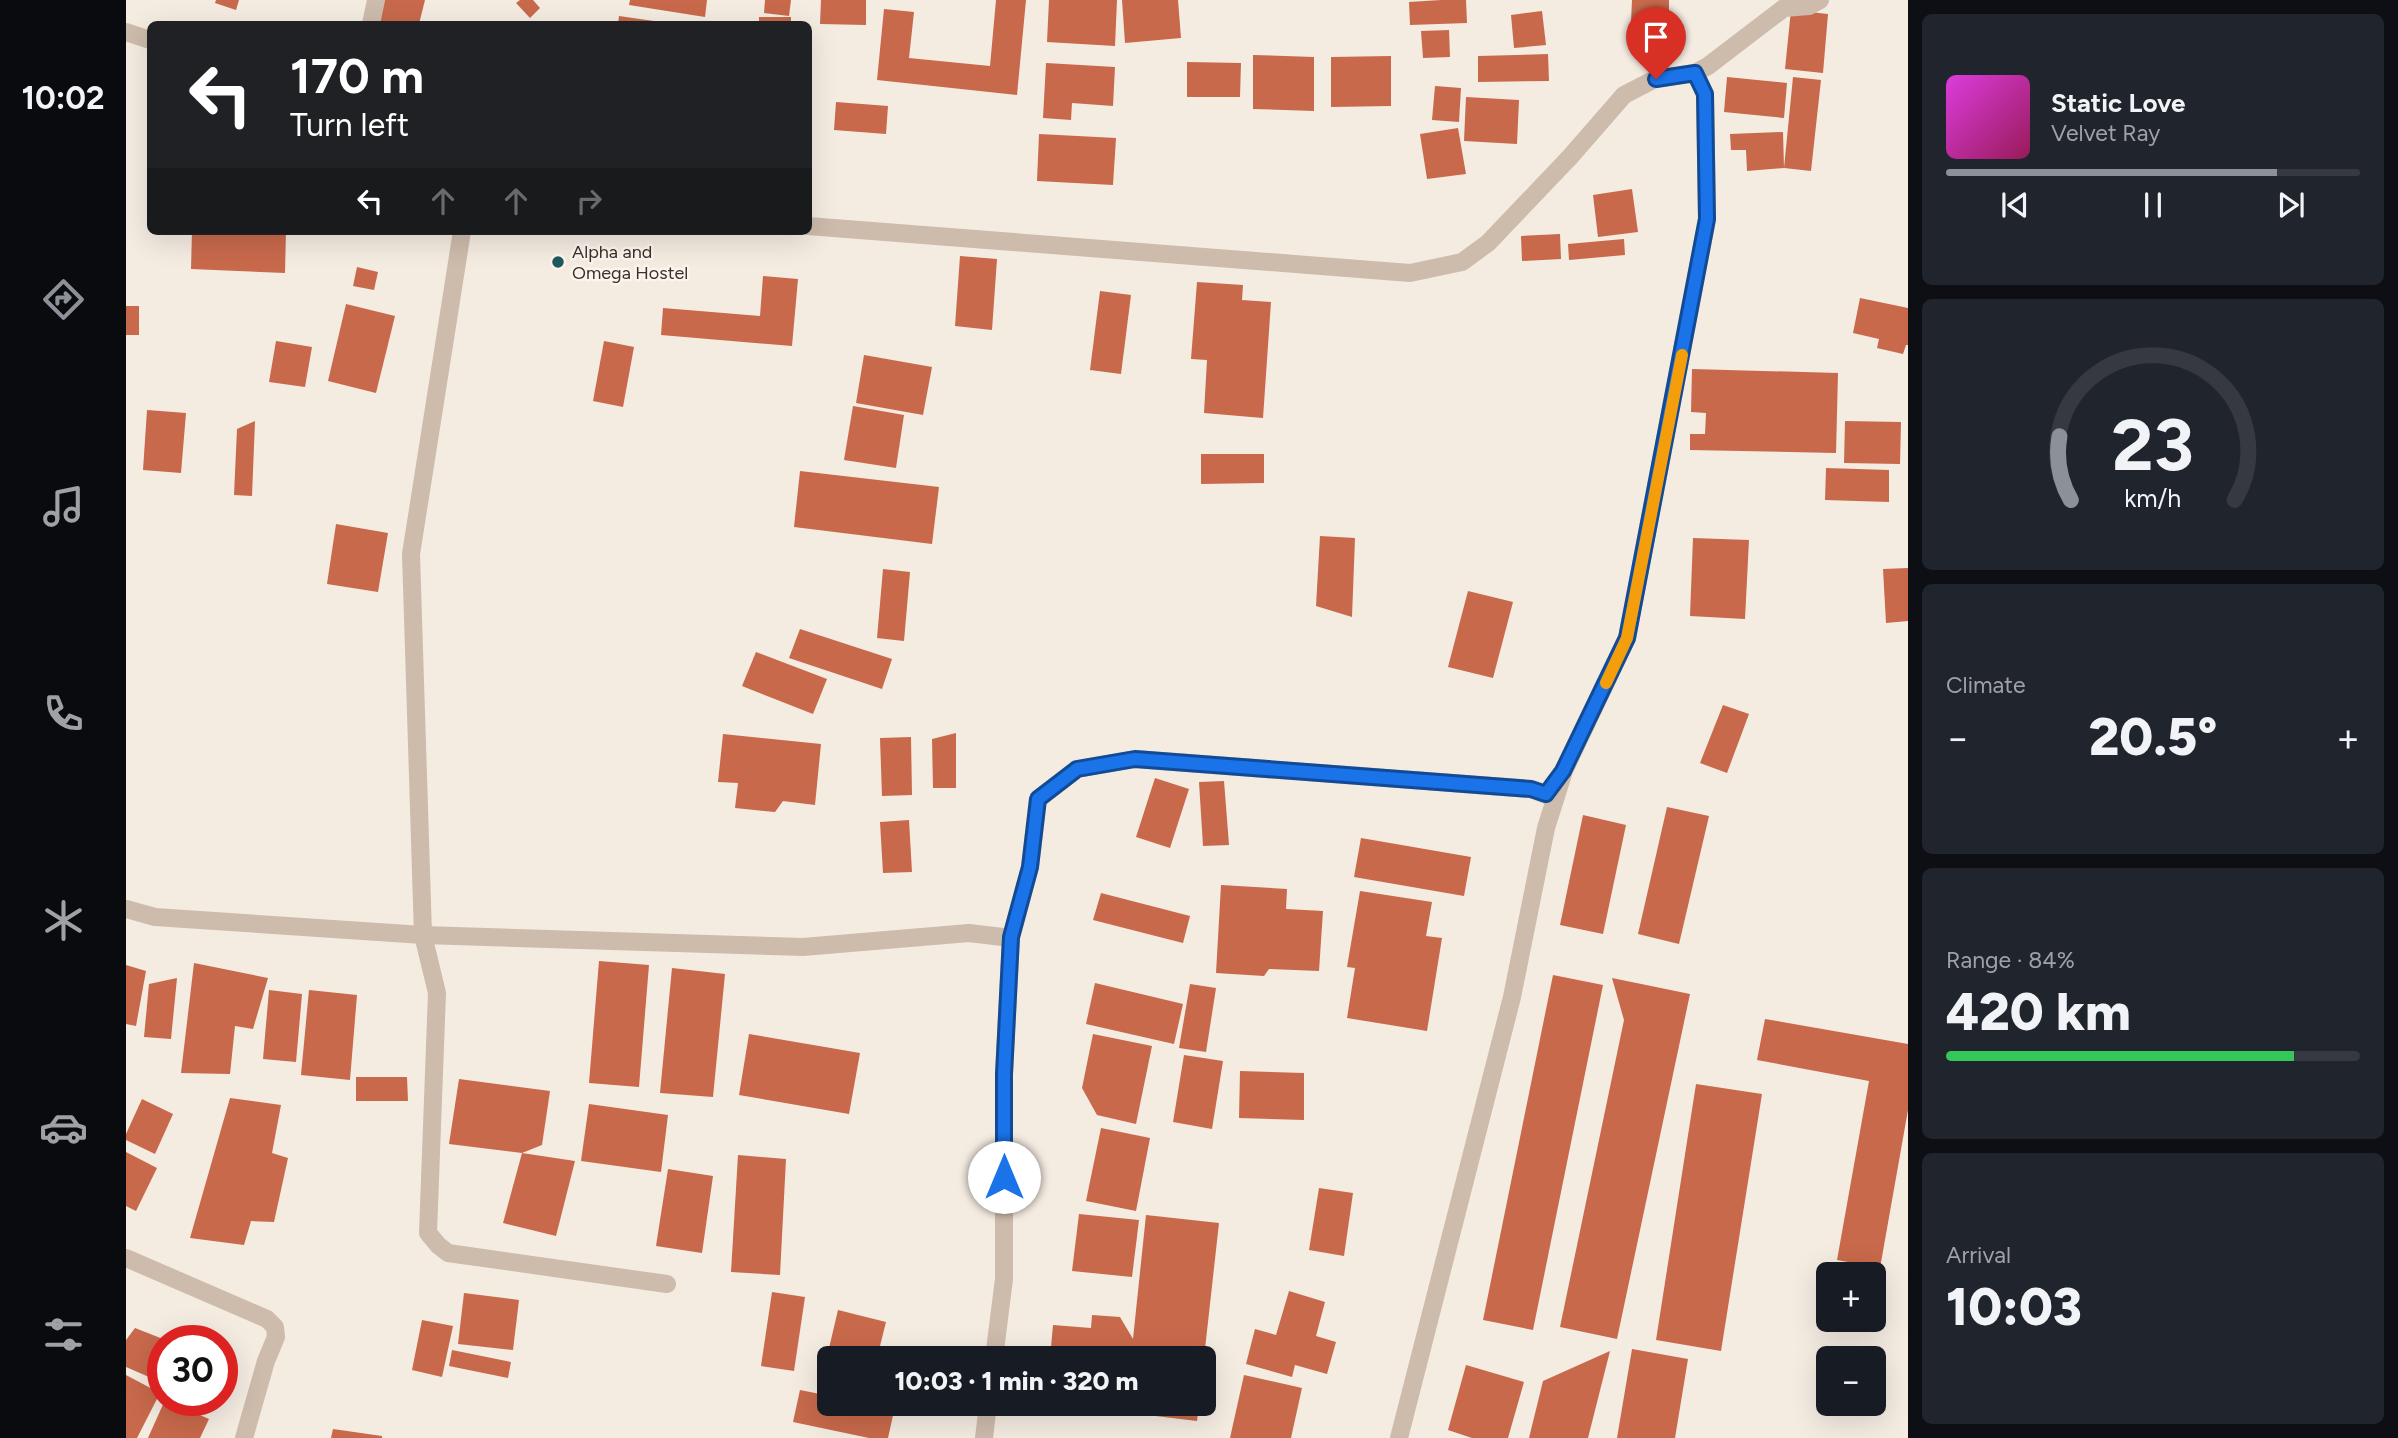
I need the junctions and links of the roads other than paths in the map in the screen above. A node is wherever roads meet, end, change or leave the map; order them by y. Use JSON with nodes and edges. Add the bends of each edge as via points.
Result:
{"nodes":[{"id":1,"x":376,"y":0,"type":"edge"},
{"id":2,"x":1820,"y":0,"type":"edge"},
{"id":3,"x":372,"y":21,"type":"edge"},
{"id":4,"x":126,"y":32,"type":"edge"},
{"id":5,"x":147,"y":39,"type":"edge"},
{"id":6,"x":1695,"y":73,"type":"junction"},
{"id":7,"x":812,"y":226,"type":"edge"},
{"id":8,"x":461,"y":235,"type":"edge"},
{"id":9,"x":1563,"y":771,"type":"junction"},
{"id":10,"x":126,"y":909,"type":"edge"},
{"id":11,"x":423,"y":935,"type":"junction"},
{"id":12,"x":1011,"y":937,"type":"junction"},
{"id":13,"x":126,"y":1258,"type":"edge"},
{"id":14,"x":667,"y":1284,"type":"dead end"},
{"id":15,"x":996,"y":1346,"type":"edge"},
{"id":16,"x":987,"y":1416,"type":"edge"},
{"id":17,"x":244,"y":1438,"type":"edge"},
{"id":18,"x":984,"y":1438,"type":"edge"},
{"id":19,"x":1399,"y":1438,"type":"edge"}],
"edges":[{"from":1,"to":3,"type":"street"},
{"from":2,"to":6,"type":"street","via":[[1784,8]]},
{"from":4,"to":5,"type":"street"},
{"from":6,"to":7,"type":"street","via":[[1656,79],[1624,95],[1488,243],[1462,262],[1410,273]]},
{"from":6,"to":9,"type":"street","via":[[1705,94],[1707,219],[1673,403],[1627,638]]},
{"from":8,"to":11,"type":"street","via":[[411,554]]},
{"from":9,"to":12,"type":"street","via":[[1546,794],[1531,789],[1135,759],[1077,769],[1038,799],[1030,867]]},
{"from":9,"to":19,"type":"street","via":[[1546,828],[1512,997]]},
{"from":10,"to":11,"type":"street","via":[[155,917]]},
{"from":11,"to":12,"type":"street","via":[[803,947],[969,933]]},
{"from":11,"to":14,"type":"street","via":[[437,993],[428,1233],[448,1253]]},
{"from":12,"to":15,"type":"street","via":[[1004,1074],[1004,1279]]},
{"from":13,"to":17,"type":"street","via":[[267,1319],[275,1327],[276,1337]]},
{"from":16,"to":18,"type":"street"}]}
